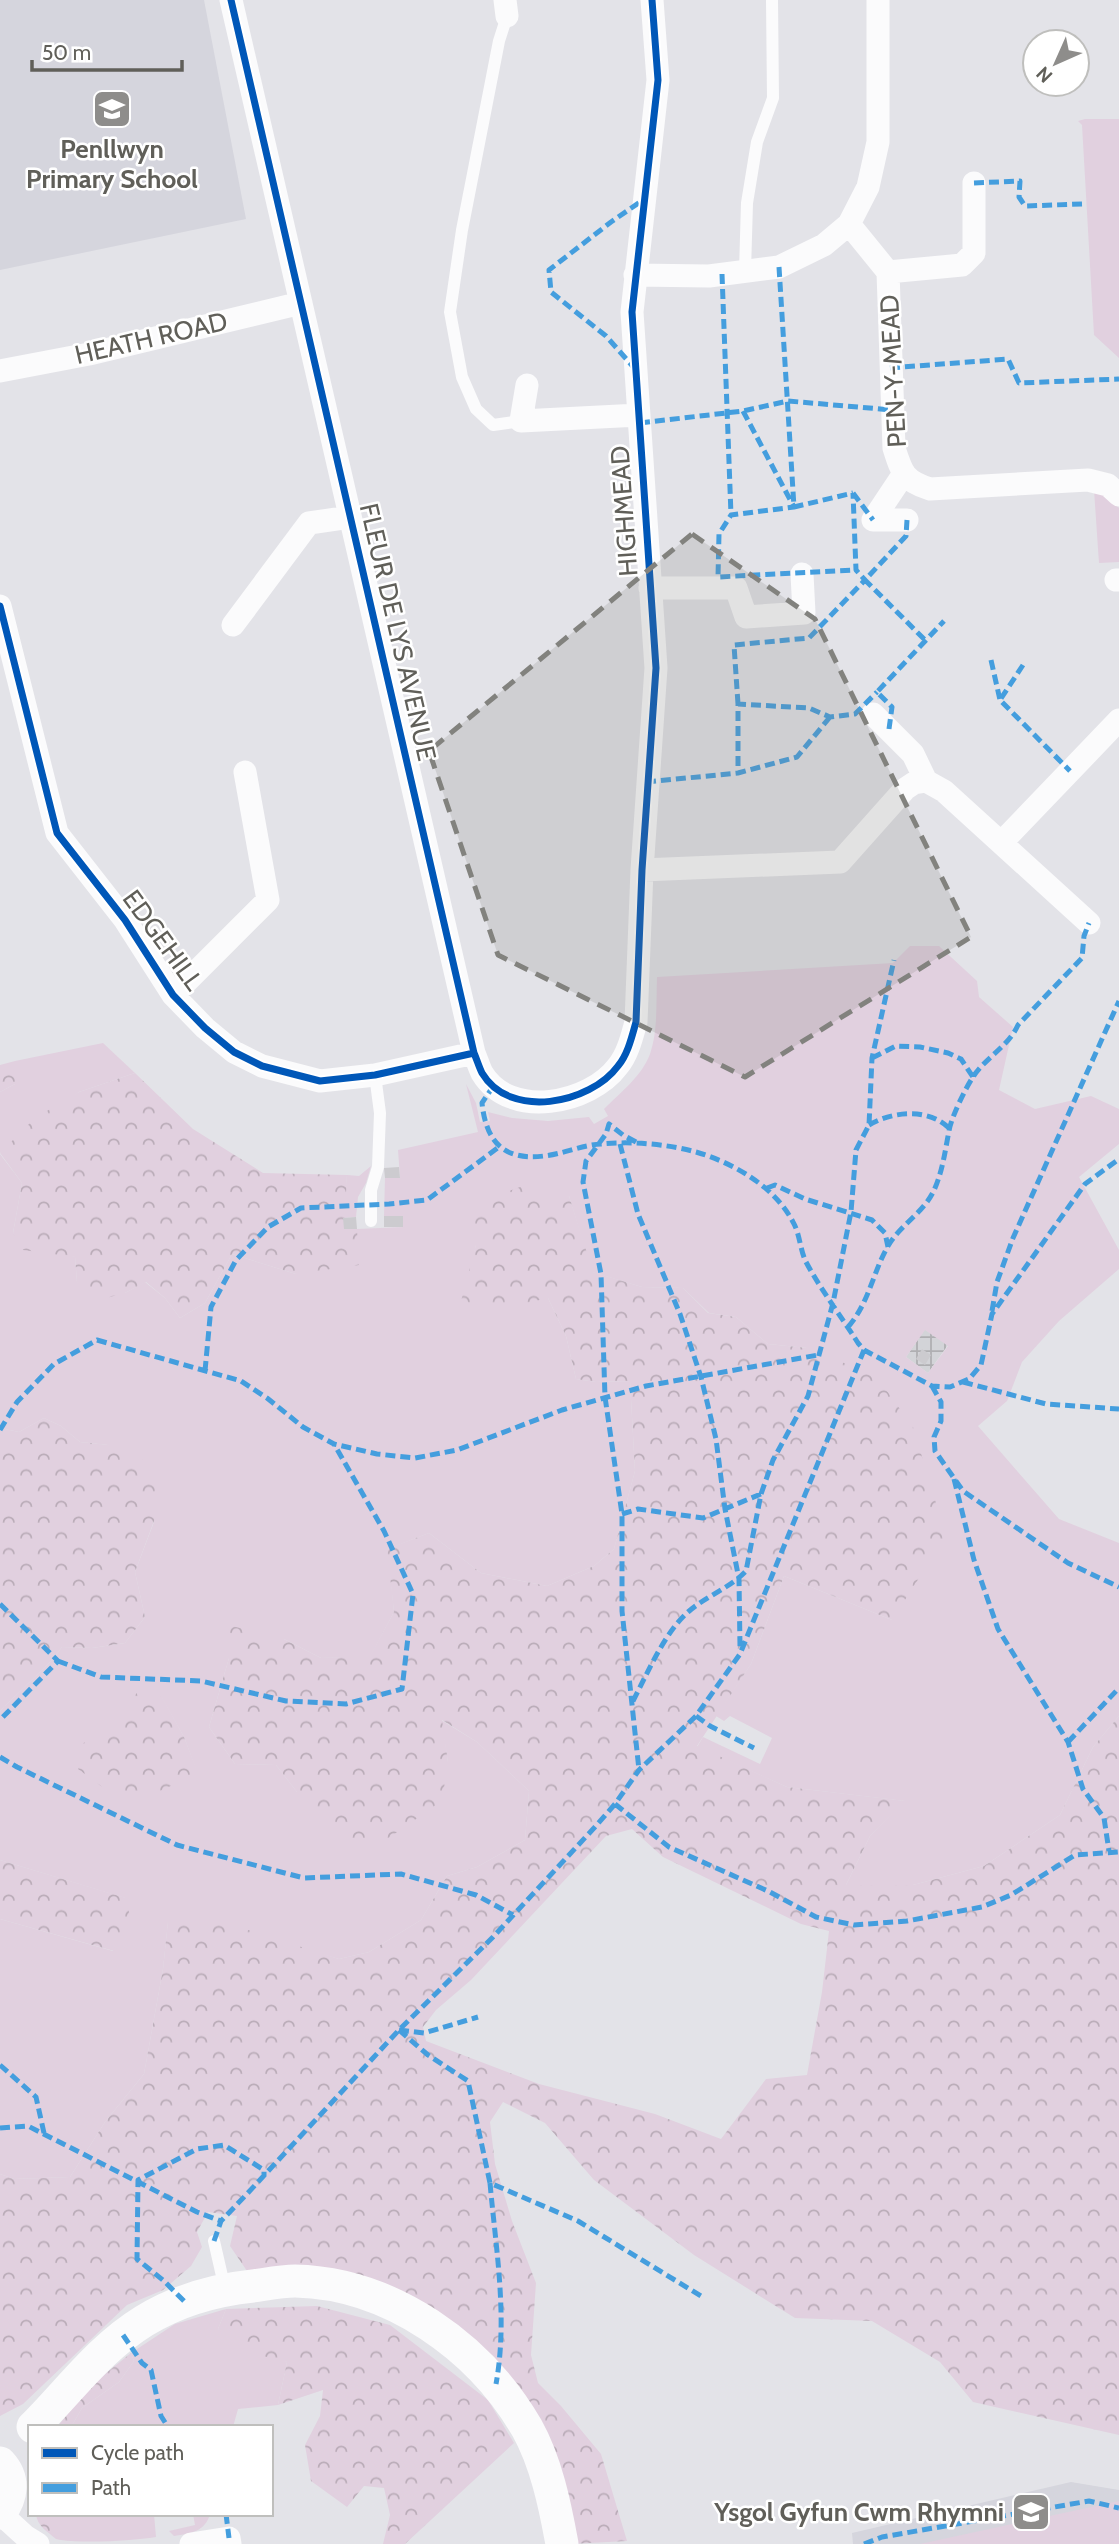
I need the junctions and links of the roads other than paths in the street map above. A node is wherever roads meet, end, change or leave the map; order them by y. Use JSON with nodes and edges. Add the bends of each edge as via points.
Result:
{"nodes":[{"id":1,"x":231,"y":0,"type":"edge"},
{"id":2,"x":652,"y":0,"type":"edge"},
{"id":3,"x":772,"y":0,"type":"edge"},
{"id":4,"x":878,"y":0,"type":"edge"},
{"id":5,"x":506,"y":8,"type":"edge"},
{"id":6,"x":974,"y":183,"type":"dead end"},
{"id":7,"x":849,"y":224,"type":"junction"},
{"id":8,"x":746,"y":271,"type":"junction"},
{"id":9,"x":888,"y":272,"type":"junction"},
{"id":10,"x":635,"y":275,"type":"junction"},
{"id":11,"x":301,"y":303,"type":"junction"},
{"id":12,"x":0,"y":371,"type":"edge"},
{"id":13,"x":527,"y":385,"type":"dead end"},
{"id":14,"x":639,"y":415,"type":"junction"},
{"id":15,"x":521,"y":421,"type":"junction"},
{"id":16,"x":903,"y":475,"type":"junction"},
{"id":17,"x":1119,"y":495,"type":"edge"},
{"id":18,"x":350,"y":517,"type":"junction"},
{"id":19,"x":907,"y":520,"type":"dead end"},
{"id":20,"x":802,"y":574,"type":"dead end"},
{"id":21,"x":650,"y":588,"type":"junction"},
{"id":22,"x":0,"y":606,"type":"edge"},
{"id":23,"x":233,"y":625,"type":"dead end"},
{"id":24,"x":873,"y":714,"type":"dead end"},
{"id":25,"x":1119,"y":720,"type":"edge"},
{"id":26,"x":245,"y":772,"type":"dead end"},
{"id":27,"x":926,"y":780,"type":"junction"},
{"id":28,"x":1002,"y":842,"type":"junction"},
{"id":29,"x":642,"y":870,"type":"junction"},
{"id":30,"x":1089,"y":923,"type":"dead end"},
{"id":31,"x":173,"y":995,"type":"junction"},
{"id":32,"x":636,"y":1022,"type":"joint"},
{"id":33,"x":474,"y":1053,"type":"junction"},
{"id":34,"x":375,"y":1076,"type":"junction"},
{"id":35,"x":371,"y":1222,"type":"dead end"},
{"id":36,"x":215,"y":2241,"type":"dead end"},
{"id":37,"x":225,"y":2289,"type":"junction"},
{"id":38,"x":34,"y":2425,"type":"edge"},
{"id":39,"x":28,"y":2431,"type":"edge"},
{"id":40,"x":0,"y":2461,"type":"edge"},
{"id":41,"x":0,"y":2513,"type":"edge"},
{"id":42,"x":38,"y":2544,"type":"edge"},
{"id":43,"x":191,"y":2544,"type":"edge"},
{"id":44,"x":230,"y":2544,"type":"edge"},
{"id":45,"x":562,"y":2544,"type":"edge"}],
"edges":[{"from":1,"to":11,"type":"street","name":"FLEUR DE LYS AVENUE"},
{"from":2,"to":10,"type":"street","name":"HIGHMEAD","via":[[658,80]]},
{"from":3,"to":8,"type":"lane","via":[[773,98],[757,142],[747,203]]},
{"from":4,"to":7,"type":"street","via":[[878,142],[868,187]]},
{"from":5,"to":15,"type":"lane","via":[[450,312],[462,377],[476,409],[492,425]]},
{"from":6,"to":9,"type":"street","via":[[974,253],[962,265]]},
{"from":7,"to":8,"type":"street","via":[[824,245],[779,267]]},
{"from":7,"to":9,"type":"street","name":"PEN-Y-MEAD"},
{"from":8,"to":10,"type":"street","via":[[709,276]]},
{"from":9,"to":16,"type":"street","name":"PEN-Y-MEAD","via":[[894,448]]},
{"from":10,"to":14,"type":"street","name":"HIGHMEAD","via":[[632,312]]},
{"from":11,"to":12,"type":"street","name":"HEATH ROAD"},
{"from":11,"to":18,"type":"street","name":"FLEUR DE LYS AVENUE"},
{"from":13,"to":15,"type":"street"},
{"from":14,"to":15,"type":"street"},
{"from":14,"to":21,"type":"street","name":"HIGHMEAD"},
{"from":16,"to":17,"type":"street","name":"PEN-Y-MEAD","via":[[930,489],[1088,480],[1108,485]]},
{"from":16,"to":19,"type":"street","via":[[873,520]]},
{"from":18,"to":23,"type":"street","via":[[309,523]]},
{"from":18,"to":33,"type":"street","name":"FLEUR DE LYS AVENUE"},
{"from":20,"to":21,"type":"street","via":[[804,612],[746,617],[736,588]]},
{"from":21,"to":29,"type":"street","name":"HIGHMEAD","via":[[656,668]]},
{"from":22,"to":31,"type":"street","name":"EDGEHILL","via":[[57,833],[125,920]]},
{"from":24,"to":27,"type":"street","via":[[913,754]]},
{"from":25,"to":28,"type":"street"},
{"from":26,"to":31,"type":"street","name":"EDGEHILL","via":[[268,900]]},
{"from":27,"to":28,"type":"street"},
{"from":27,"to":29,"type":"street","via":[[905,789],[840,862]]},
{"from":28,"to":30,"type":"street"},
{"from":29,"to":32,"type":"street","name":"HIGHMEAD"},
{"from":31,"to":34,"type":"street","name":"EDGEHILL","via":[[234,1052],[262,1066],[320,1081]]},
{"from":32,"to":33,"type":"street","name":"FLEUR DE LYS AVENUE","via":[[619,1065],[603,1082],[582,1095],[557,1101],[537,1102],[498,1089],[483,1075]]},
{"from":33,"to":34,"type":"street","name":"EDGEHILL"},
{"from":34,"to":35,"type":"lane","via":[[380,1113]]},
{"from":36,"to":37,"type":"lane"},
{"from":37,"to":38,"type":"main road","via":[[195,2296],[123,2335]]},
{"from":37,"to":45,"type":"main road","via":[[295,2281],[346,2287],[392,2303],[446,2336],[482,2366],[528,2430],[543,2468]]},
{"from":39,"to":40,"type":"main road"},
{"from":40,"to":41,"type":"main road","via":[[10,2491]]},
{"from":41,"to":42,"type":"street"},
{"from":43,"to":44,"type":"street","via":[[229,2538]]}]}
